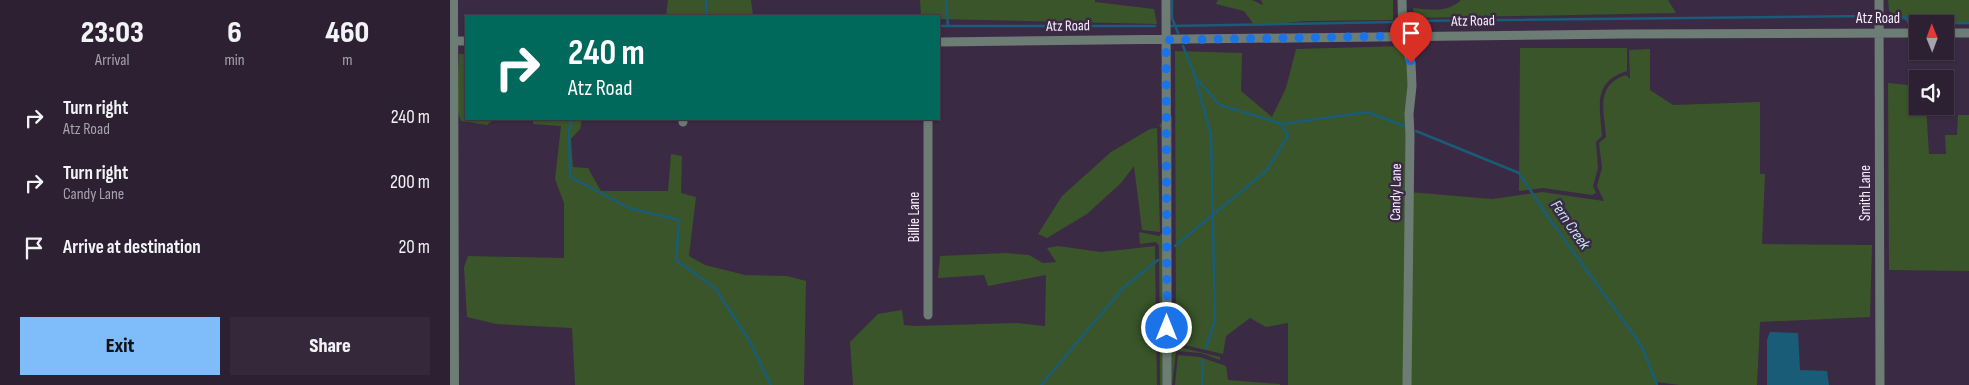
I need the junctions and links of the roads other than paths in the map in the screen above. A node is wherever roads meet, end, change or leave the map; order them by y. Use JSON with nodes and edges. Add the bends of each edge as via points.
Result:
{"nodes":[{"id":1,"x":453,"y":0,"type":"edge"},
{"id":2,"x":1166,"y":0,"type":"edge"},
{"id":3,"x":1402,"y":0,"type":"edge"},
{"id":4,"x":1880,"y":0,"type":"edge"},
{"id":5,"x":1879,"y":33,"type":"junction"},
{"id":6,"x":1909,"y":33,"type":"edge"},
{"id":7,"x":1954,"y":33,"type":"edge"},
{"id":8,"x":1969,"y":33,"type":"edge"},
{"id":9,"x":1403,"y":36,"type":"junction"},
{"id":10,"x":1166,"y":40,"type":"junction"},
{"id":11,"x":452,"y":41,"type":"edge"},
{"id":12,"x":465,"y":41,"type":"edge"},
{"id":13,"x":940,"y":42,"type":"edge"},
{"id":14,"x":928,"y":120,"type":"edge"},
{"id":15,"x":928,"y":315,"type":"dead end"},
{"id":16,"x":454,"y":385,"type":"edge"},
{"id":17,"x":1167,"y":385,"type":"edge"},
{"id":18,"x":1407,"y":385,"type":"edge"},
{"id":19,"x":1880,"y":385,"type":"edge"}],
"edges":[{"from":1,"to":11,"type":"street"},
{"from":2,"to":10,"type":"street"},
{"from":3,"to":9,"type":"street","name":"Candy Lane"},
{"from":4,"to":5,"type":"street","name":"Smith Lane"},
{"from":5,"to":6,"type":"street","name":"Atz Road"},
{"from":5,"to":9,"type":"street","name":"Atz Road"},
{"from":5,"to":19,"type":"street","name":"Smith Lane"},
{"from":7,"to":8,"type":"street"},
{"from":9,"to":10,"type":"street","name":"Atz Road"},
{"from":9,"to":18,"type":"street","name":"Candy Lane","via":[[1411,63],[1412,86],[1409,114]]},
{"from":10,"to":13,"type":"street","name":"Atz Road"},
{"from":10,"to":17,"type":"street"},
{"from":11,"to":12,"type":"street"},
{"from":11,"to":16,"type":"street"},
{"from":14,"to":15,"type":"street","name":"Billie Lane"}]}
